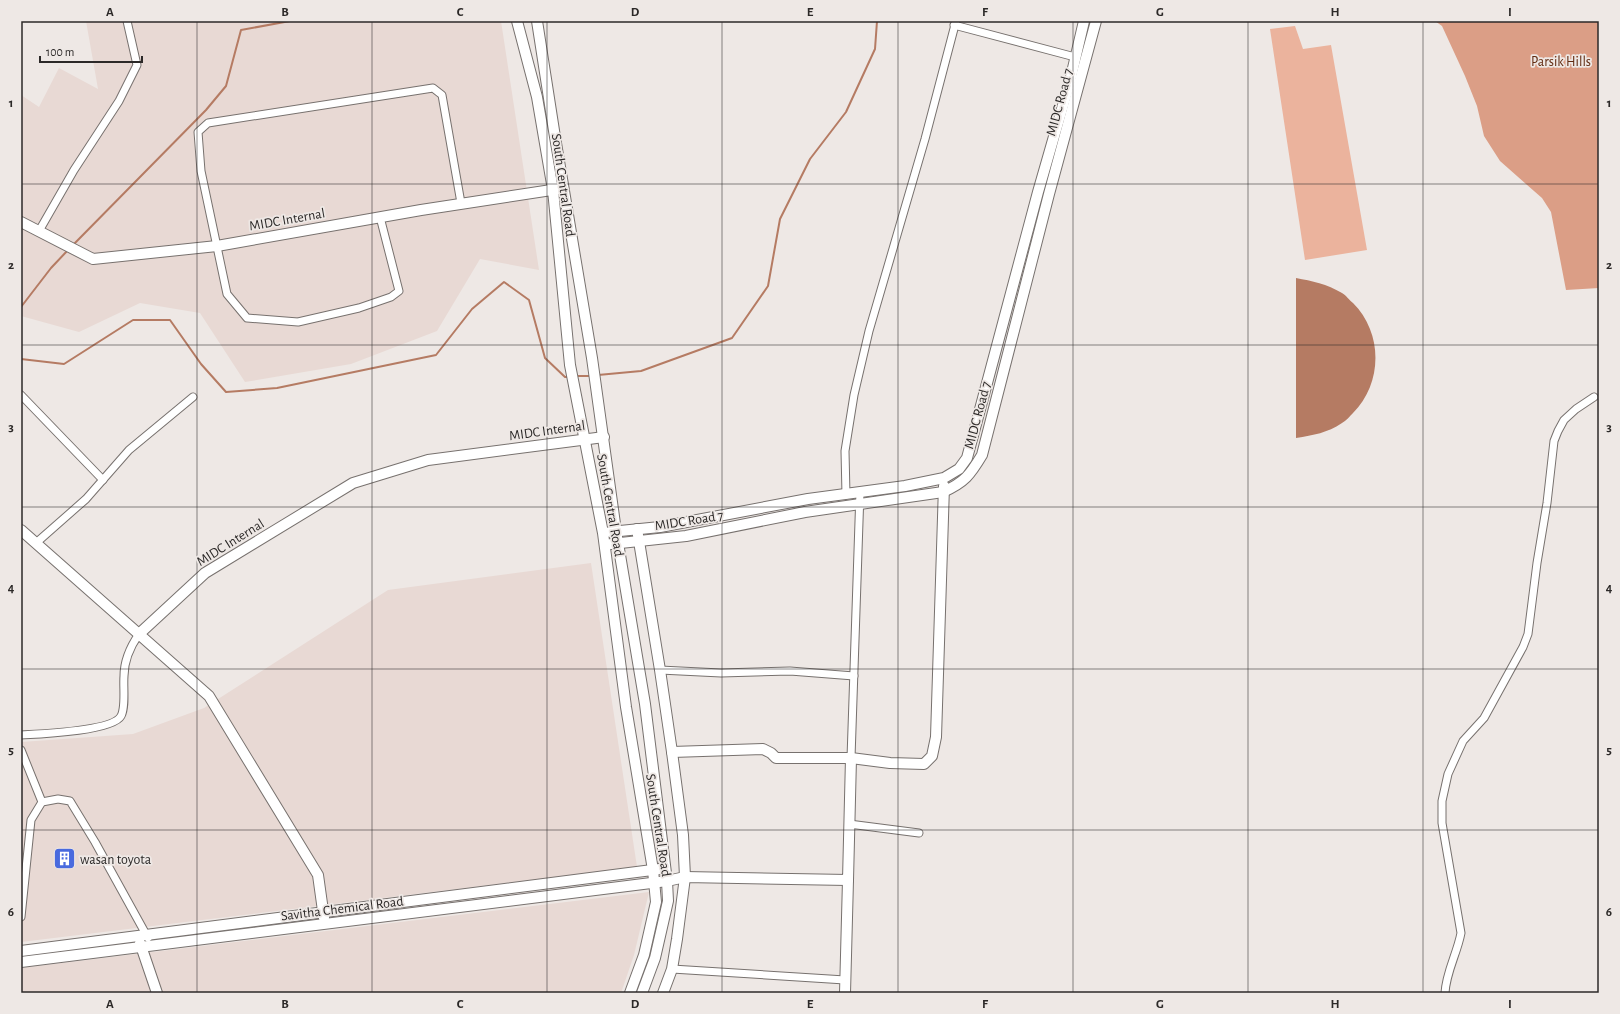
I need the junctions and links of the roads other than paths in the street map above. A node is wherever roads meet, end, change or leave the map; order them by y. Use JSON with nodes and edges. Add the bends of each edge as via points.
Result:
{"nodes":[{"id":1,"x":127,"y":21,"type":"edge"},
{"id":2,"x":517,"y":21,"type":"edge"},
{"id":3,"x":537,"y":21,"type":"edge"},
{"id":4,"x":1084,"y":21,"type":"edge"},
{"id":5,"x":1096,"y":21,"type":"edge"},
{"id":6,"x":955,"y":23,"type":"edge"},
{"id":7,"x":1075,"y":57,"type":"junction"},
{"id":8,"x":564,"y":189,"type":"junction"},
{"id":9,"x":553,"y":190,"type":"junction"},
{"id":10,"x":1038,"y":192,"type":"junction"},
{"id":11,"x":1049,"y":194,"type":"junction"},
{"id":12,"x":461,"y":203,"type":"junction"},
{"id":13,"x":380,"y":217,"type":"junction"},
{"id":14,"x":22,"y":225,"type":"edge"},
{"id":15,"x":39,"y":231,"type":"junction"},
{"id":16,"x":217,"y":246,"type":"junction"},
{"id":17,"x":21,"y":394,"type":"edge"},
{"id":18,"x":193,"y":397,"type":"dead end"},
{"id":19,"x":1594,"y":397,"type":"dead end"},
{"id":20,"x":982,"y":406,"type":"junction"},
{"id":21,"x":992,"y":410,"type":"junction"},
{"id":22,"x":604,"y":437,"type":"junction"},
{"id":23,"x":586,"y":439,"type":"junction"},
{"id":24,"x":944,"y":478,"type":"junction"},
{"id":25,"x":103,"y":480,"type":"junction"},
{"id":26,"x":860,"y":492,"type":"junction"},
{"id":27,"x":943,"y":492,"type":"junction"},
{"id":28,"x":846,"y":495,"type":"junction"},
{"id":29,"x":860,"y":503,"type":"junction"},
{"id":30,"x":637,"y":529,"type":"junction"},
{"id":31,"x":21,"y":530,"type":"edge"},
{"id":32,"x":616,"y":531,"type":"junction"},
{"id":33,"x":603,"y":533,"type":"junction"},
{"id":34,"x":639,"y":541,"type":"junction"},
{"id":35,"x":36,"y":543,"type":"junction"},
{"id":36,"x":618,"y":544,"type":"junction"},
{"id":37,"x":605,"y":545,"type":"junction"},
{"id":38,"x":139,"y":634,"type":"junction"},
{"id":39,"x":660,"y":670,"type":"junction"},
{"id":40,"x":854,"y":676,"type":"junction"},
{"id":41,"x":21,"y":735,"type":"edge"},
{"id":42,"x":21,"y":750,"type":"edge"},
{"id":43,"x":672,"y":752,"type":"junction"},
{"id":44,"x":851,"y":758,"type":"junction"},
{"id":45,"x":42,"y":802,"type":"junction"},
{"id":46,"x":849,"y":824,"type":"junction"},
{"id":47,"x":919,"y":833,"type":"dead end"},
{"id":48,"x":665,"y":869,"type":"junction"},
{"id":49,"x":653,"y":870,"type":"junction"},
{"id":50,"x":685,"y":877,"type":"junction"},
{"id":51,"x":848,"y":880,"type":"junction"},
{"id":52,"x":667,"y":881,"type":"junction"},
{"id":53,"x":654,"y":882,"type":"junction"},
{"id":54,"x":323,"y":912,"type":"junction"},
{"id":55,"x":21,"y":917,"type":"edge"},
{"id":56,"x":325,"y":924,"type":"junction"},
{"id":57,"x":141,"y":935,"type":"junction"},
{"id":58,"x":147,"y":947,"type":"junction"},
{"id":59,"x":21,"y":950,"type":"edge"},
{"id":60,"x":21,"y":962,"type":"edge"},
{"id":61,"x":672,"y":969,"type":"junction"},
{"id":62,"x":845,"y":980,"type":"junction"},
{"id":63,"x":157,"y":993,"type":"edge"},
{"id":64,"x":630,"y":993,"type":"edge"},
{"id":65,"x":642,"y":993,"type":"edge"},
{"id":66,"x":663,"y":993,"type":"edge"},
{"id":67,"x":845,"y":993,"type":"edge"},
{"id":68,"x":1444,"y":993,"type":"edge"}],
"edges":[{"from":1,"to":15,"type":"street","via":[[137,65],[119,101],[74,170]]},
{"from":2,"to":9,"type":"street","name":"South Central Road","via":[[537,96]]},
{"from":3,"to":8,"type":"street","name":"South Central Road"},
{"from":4,"to":7,"type":"street","name":"MIDC Road 7"},
{"from":5,"to":11,"type":"street","name":"MIDC Road 7"},
{"from":6,"to":7,"type":"street"},
{"from":6,"to":28,"type":"street","via":[[867,338],[845,451]]},
{"from":7,"to":10,"type":"street","name":"MIDC Road 7"},
{"from":8,"to":9,"type":"street","name":"MIDC Internal"},
{"from":8,"to":22,"type":"street","name":"South Central Road"},
{"from":9,"to":12,"type":"street","name":"MIDC Internal"},
{"from":9,"to":23,"type":"street","name":"South Central Road","via":[[573,376]]},
{"from":10,"to":11,"type":"street"},
{"from":10,"to":20,"type":"street","name":"MIDC Road 7"},
{"from":11,"to":21,"type":"street","name":"MIDC Road 7"},
{"from":12,"to":13,"type":"street","name":"MIDC Internal"},
{"from":12,"to":16,"type":"street","via":[[442,95],[433,88],[208,123],[198,132],[201,171]]},
{"from":13,"to":16,"type":"street","name":"MIDC Internal"},
{"from":13,"to":16,"type":"street","via":[[399,291],[391,297],[359,308],[298,322],[247,318],[227,294]]},
{"from":14,"to":15,"type":"street","name":"MIDC Internal"},
{"from":15,"to":16,"type":"street","name":"MIDC Internal","via":[[93,259]]},
{"from":17,"to":25,"type":"street"},
{"from":18,"to":25,"type":"street","via":[[129,450]]},
{"from":19,"to":68,"type":"street","via":[[1564,420],[1554,441],[1548,503],[1528,634],[1523,647],[1484,718],[1463,741],[1448,774],[1442,801],[1442,823],[1461,933]]},
{"from":20,"to":21,"type":"street"},
{"from":20,"to":24,"type":"street","name":"MIDC Road 7","via":[[968,458],[959,469]]},
{"from":21,"to":27,"type":"street","name":"MIDC Road 7","via":[[982,456],[969,476]]},
{"from":22,"to":23,"type":"street","name":"MIDC Internal"},
{"from":22,"to":32,"type":"street","name":"South Central Road"},
{"from":23,"to":33,"type":"street","name":"South Central Road"},
{"from":23,"to":38,"type":"street","name":"MIDC Internal","via":[[428,460],[353,483],[205,573]]},
{"from":24,"to":26,"type":"street","name":"MIDC Road 7"},
{"from":24,"to":27,"type":"street"},
{"from":25,"to":35,"type":"street","via":[[86,499]]},
{"from":26,"to":28,"type":"street","name":"MIDC Road 7"},
{"from":26,"to":29,"type":"street"},
{"from":27,"to":29,"type":"street","name":"MIDC Road 7"},
{"from":27,"to":44,"type":"street","via":[[936,737],[932,756],[924,764]]},
{"from":28,"to":30,"type":"street","name":"MIDC Road 7","via":[[808,499]]},
{"from":29,"to":34,"type":"street","name":"MIDC Road 7","via":[[686,536]]},
{"from":29,"to":40,"type":"street"},
{"from":30,"to":32,"type":"street","name":"MIDC Road 7"},
{"from":30,"to":34,"type":"street"},
{"from":31,"to":35,"type":"street"},
{"from":32,"to":33,"type":"street","name":"MIDC Road 7"},
{"from":32,"to":36,"type":"street","name":"South Central Road"},
{"from":33,"to":37,"type":"street","name":"South Central Road"},
{"from":34,"to":36,"type":"street","name":"MIDC Road 7"},
{"from":34,"to":39,"type":"street"},
{"from":35,"to":38,"type":"street"},
{"from":36,"to":37,"type":"street","name":"MIDC Road 7"},
{"from":36,"to":48,"type":"street","name":"South Central Road","via":[[645,704]]},
{"from":37,"to":49,"type":"street","name":"South Central Road","via":[[626,707]]},
{"from":38,"to":41,"type":"street","via":[[129,650],[124,675],[123,709],[116,722],[75,732]]},
{"from":38,"to":54,"type":"street","via":[[209,696],[318,875]]},
{"from":39,"to":40,"type":"street","via":[[721,673],[790,671]]},
{"from":39,"to":43,"type":"street"},
{"from":40,"to":44,"type":"street"},
{"from":42,"to":45,"type":"street"},
{"from":43,"to":44,"type":"street","via":[[763,749],[776,758]]},
{"from":43,"to":50,"type":"street","via":[[683,835]]},
{"from":44,"to":46,"type":"street"},
{"from":45,"to":55,"type":"street","via":[[32,820]]},
{"from":45,"to":57,"type":"street","via":[[58,799],[70,801],[95,842]]},
{"from":46,"to":47,"type":"street"},
{"from":46,"to":51,"type":"street"},
{"from":48,"to":49,"type":"street","name":"Savitha Chemical Road"},
{"from":48,"to":52,"type":"street","name":"South Central Road"},
{"from":49,"to":53,"type":"street","name":"South Central Road"},
{"from":49,"to":54,"type":"street","name":"Savitha Chemical Road"},
{"from":50,"to":51,"type":"street","name":"Savitha Chemical Road"},
{"from":50,"to":52,"type":"street","name":"Savitha Chemical Road"},
{"from":50,"to":61,"type":"street"},
{"from":51,"to":62,"type":"street"},
{"from":52,"to":53,"type":"street","name":"Savitha Chemical Road"},
{"from":52,"to":65,"type":"street","name":"South Central Road","via":[[668,901],[655,958]]},
{"from":53,"to":56,"type":"street","name":"Savitha Chemical Road"},
{"from":53,"to":64,"type":"street","name":"South Central Road","via":[[656,902],[644,955]]},
{"from":54,"to":56,"type":"street"},
{"from":54,"to":57,"type":"street","name":"Savitha Chemical Road"},
{"from":56,"to":58,"type":"street","name":"Savitha Chemical Road"},
{"from":57,"to":58,"type":"street"},
{"from":57,"to":59,"type":"street","name":"Savitha Chemical Road"},
{"from":58,"to":60,"type":"street","name":"Savitha Chemical Road"},
{"from":58,"to":63,"type":"street"},
{"from":61,"to":62,"type":"street"},
{"from":61,"to":66,"type":"street"},
{"from":62,"to":67,"type":"street"}]}
